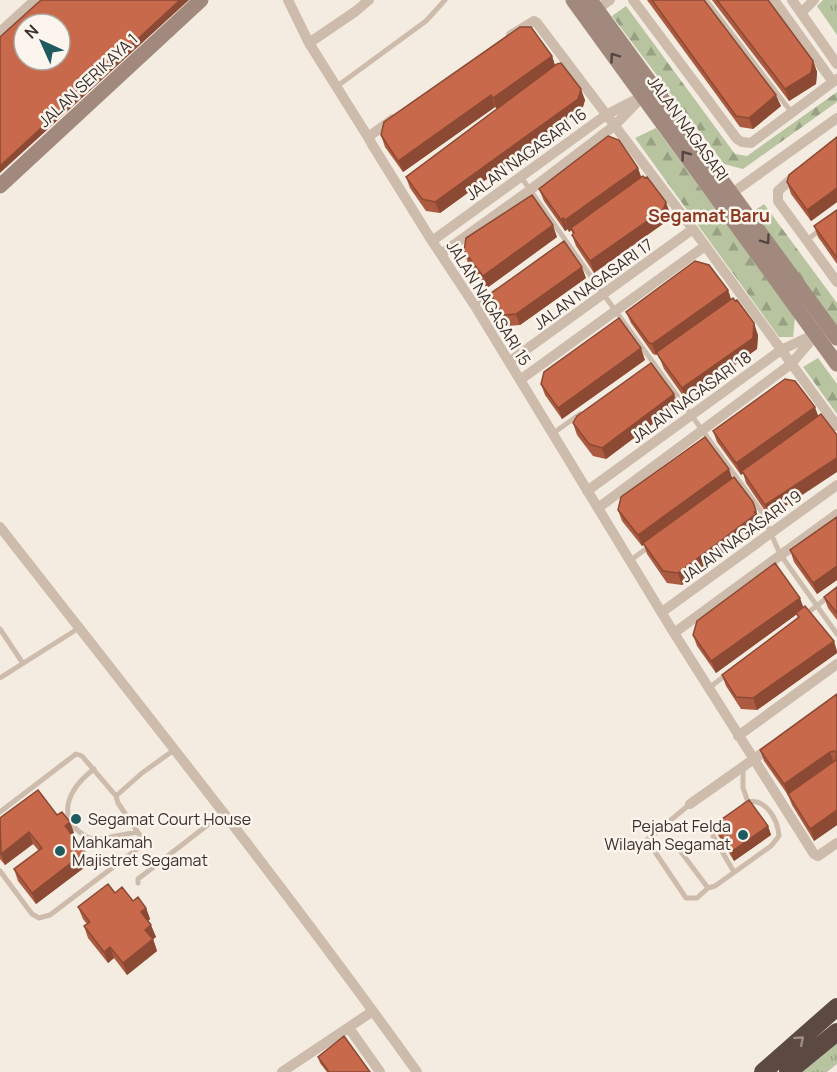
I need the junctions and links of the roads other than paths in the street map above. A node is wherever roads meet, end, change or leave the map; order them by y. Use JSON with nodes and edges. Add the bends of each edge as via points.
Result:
{"nodes":[{"id":1,"x":35,"y":0,"type":"edge"},
{"id":2,"x":201,"y":0,"type":"edge"},
{"id":3,"x":288,"y":0,"type":"edge"},
{"id":4,"x":369,"y":0,"type":"edge"},
{"id":5,"x":445,"y":0,"type":"edge"},
{"id":6,"x":573,"y":0,"type":"edge"},
{"id":7,"x":610,"y":0,"type":"edge"},
{"id":8,"x":633,"y":0,"type":"edge"},
{"id":9,"x":706,"y":0,"type":"edge"},
{"id":10,"x":774,"y":0,"type":"edge"},
{"id":11,"x":792,"y":0,"type":"edge"},
{"id":12,"x":814,"y":0,"type":"edge"},
{"id":13,"x":591,"y":9,"type":"edge"},
{"id":14,"x":801,"y":13,"type":"junction"},
{"id":15,"x":0,"y":32,"type":"edge"},
{"id":16,"x":501,"y":42,"type":"edge"},
{"id":17,"x":309,"y":43,"type":"junction"},
{"id":18,"x":837,"y":64,"type":"edge"},
{"id":19,"x":835,"y":81,"type":"edge"},
{"id":20,"x":336,"y":87,"type":"junction"},
{"id":21,"x":647,"y":92,"type":"junction"},
{"id":22,"x":792,"y":114,"type":"junction"},
{"id":23,"x":606,"y":115,"type":"junction"},
{"id":24,"x":398,"y":116,"type":"edge"},
{"id":25,"x":837,"y":118,"type":"edge"},
{"id":26,"x":614,"y":126,"type":"junction"},
{"id":27,"x":369,"y":137,"type":"junction"},
{"id":28,"x":806,"y":168,"type":"edge"},
{"id":29,"x":520,"y":177,"type":"junction"},
{"id":30,"x":653,"y":177,"type":"junction"},
{"id":31,"x":643,"y":184,"type":"edge"},
{"id":32,"x":0,"y":186,"type":"edge"},
{"id":33,"x":530,"y":190,"type":"junction"},
{"id":34,"x":726,"y":198,"type":"junction"},
{"id":35,"x":830,"y":223,"type":"edge"},
{"id":36,"x":693,"y":229,"type":"junction"},
{"id":37,"x":576,"y":234,"type":"edge"},
{"id":38,"x":807,"y":240,"type":"junction"},
{"id":39,"x":432,"y":241,"type":"junction"},
{"id":40,"x":566,"y":241,"type":"junction"},
{"id":41,"x":705,"y":246,"type":"junction"},
{"id":42,"x":557,"y":247,"type":"edge"},
{"id":43,"x":441,"y":254,"type":"junction"},
{"id":44,"x":837,"y":282,"type":"edge"},
{"id":45,"x":502,"y":286,"type":"edge"},
{"id":46,"x":604,"y":295,"type":"junction"},
{"id":47,"x":475,"y":306,"type":"junction"},
{"id":48,"x":615,"y":311,"type":"junction"},
{"id":49,"x":822,"y":329,"type":"junction"},
{"id":50,"x":837,"y":338,"type":"edge"},
{"id":51,"x":781,"y":350,"type":"junction"},
{"id":52,"x":663,"y":356,"type":"edge"},
{"id":53,"x":509,"y":362,"type":"junction"},
{"id":54,"x":654,"y":362,"type":"junction"},
{"id":55,"x":791,"y":364,"type":"junction"},
{"id":56,"x":837,"y":364,"type":"edge"},
{"id":57,"x":644,"y":369,"type":"edge"},
{"id":58,"x":520,"y":380,"type":"junction"},
{"id":59,"x":589,"y":408,"type":"edge"},
{"id":60,"x":691,"y":415,"type":"junction"},
{"id":61,"x":830,"y":422,"type":"edge"},
{"id":62,"x":703,"y":431,"type":"junction"},
{"id":63,"x":552,"y":434,"type":"junction"},
{"id":64,"x":748,"y":475,"type":"edge"},
{"id":65,"x":740,"y":482,"type":"junction"},
{"id":66,"x":837,"y":485,"type":"edge"},
{"id":67,"x":730,"y":488,"type":"edge"},
{"id":68,"x":587,"y":491,"type":"junction"},
{"id":69,"x":598,"y":508,"type":"junction"},
{"id":70,"x":837,"y":514,"type":"edge"},
{"id":71,"x":0,"y":527,"type":"edge"},
{"id":72,"x":771,"y":533,"type":"junction"},
{"id":73,"x":658,"y":541,"type":"edge"},
{"id":74,"x":780,"y":555,"type":"junction"},
{"id":75,"x":631,"y":560,"type":"junction"},
{"id":76,"x":837,"y":590,"type":"edge"},
{"id":77,"x":816,"y":606,"type":"junction"},
{"id":78,"x":662,"y":612,"type":"junction"},
{"id":79,"x":798,"y":620,"type":"edge"},
{"id":80,"x":79,"y":628,"type":"junction"},
{"id":81,"x":0,"y":629,"type":"edge"},
{"id":82,"x":675,"y":633,"type":"junction"},
{"id":83,"x":837,"y":634,"type":"edge"},
{"id":84,"x":22,"y":662,"type":"junction"},
{"id":85,"x":837,"y":664,"type":"edge"},
{"id":86,"x":736,"y":667,"type":"edge"},
{"id":87,"x":0,"y":678,"type":"edge"},
{"id":88,"x":710,"y":688,"type":"junction"},
{"id":89,"x":738,"y":735,"type":"junction"},
{"id":90,"x":781,"y":740,"type":"edge"},
{"id":91,"x":174,"y":750,"type":"junction"},
{"id":92,"x":748,"y":763,"type":"junction"},
{"id":93,"x":94,"y":770,"type":"junction"},
{"id":94,"x":116,"y":795,"type":"junction"},
{"id":95,"x":748,"y":802,"type":"junction"},
{"id":96,"x":690,"y":804,"type":"joint"},
{"id":97,"x":740,"y":808,"type":"edge"},
{"id":98,"x":0,"y":812,"type":"edge"},
{"id":99,"x":223,"y":813,"type":"junction"},
{"id":100,"x":725,"y":818,"type":"edge"},
{"id":101,"x":137,"y":831,"type":"junction"},
{"id":102,"x":837,"y":843,"type":"edge"},
{"id":103,"x":675,"y":844,"type":"dead end"},
{"id":104,"x":0,"y":871,"type":"edge"},
{"id":105,"x":734,"y":872,"type":"junction"},
{"id":106,"x":138,"y":883,"type":"dead end"},
{"id":107,"x":708,"y":888,"type":"junction"},
{"id":108,"x":837,"y":1007,"type":"edge"},
{"id":109,"x":374,"y":1011,"type":"junction"},
{"id":110,"x":349,"y":1028,"type":"junction"},
{"id":111,"x":836,"y":1033,"type":"edge"},
{"id":112,"x":282,"y":1072,"type":"edge"},
{"id":113,"x":380,"y":1072,"type":"edge"},
{"id":114,"x":417,"y":1072,"type":"edge"},
{"id":115,"x":763,"y":1072,"type":"edge"},
{"id":116,"x":788,"y":1072,"type":"edge"}],
"edges":[{"from":1,"to":15,"type":"street"},
{"from":2,"to":32,"type":"street","name":"JALAN SERIKAYA 1"},
{"from":3,"to":17,"type":"street","name":"JALAN NAGASARI 15"},
{"from":4,"to":17,"type":"street"},
{"from":5,"to":20,"type":"lane","via":[[426,21]]},
{"from":6,"to":13,"type":"street","name":"JALAN NAGASARI"},
{"from":7,"to":13,"type":"street"},
{"from":8,"to":22,"type":"street","name":"JALAN NAGASARI","via":[[737,139],[751,143]]},
{"from":9,"to":22,"type":"lane"},
{"from":10,"to":19,"type":"street"},
{"from":11,"to":14,"type":"street"},
{"from":12,"to":14,"type":"street"},
{"from":13,"to":21,"type":"street","name":"JALAN NAGASARI"},
{"from":14,"to":18,"type":"street"},
{"from":16,"to":23,"type":"street","via":[[534,21],[564,68]]},
{"from":17,"to":20,"type":"street","name":"JALAN NAGASARI 15"},
{"from":19,"to":22,"type":"street","name":"JALAN NAGASARI"},
{"from":20,"to":27,"type":"street","name":"JALAN NAGASARI 15"},
{"from":21,"to":23,"type":"street","name":"JALAN NAGASARI 16"},
{"from":21,"to":26,"type":"street"},
{"from":21,"to":34,"type":"street","name":"JALAN NAGASARI"},
{"from":23,"to":26,"type":"street"},
{"from":23,"to":29,"type":"street","name":"JALAN NAGASARI 16"},
{"from":24,"to":27,"type":"street"},
{"from":25,"to":34,"type":"street"},
{"from":26,"to":30,"type":"street"},
{"from":26,"to":33,"type":"street"},
{"from":27,"to":39,"type":"street","name":"JALAN NAGASARI 15","via":[[404,183]]},
{"from":28,"to":38,"type":"street","via":[[777,194],[781,206]]},
{"from":29,"to":33,"type":"lane"},
{"from":29,"to":39,"type":"street","name":"JALAN NAGASARI 16"},
{"from":30,"to":31,"type":"lane"},
{"from":30,"to":36,"type":"street"},
{"from":33,"to":40,"type":"lane"},
{"from":33,"to":43,"type":"street"},
{"from":34,"to":49,"type":"street","name":"JALAN NAGASARI"},
{"from":35,"to":38,"type":"lane"},
{"from":36,"to":41,"type":"street"},
{"from":36,"to":46,"type":"street","name":"JALAN NAGASARI 17"},
{"from":37,"to":40,"type":"lane"},
{"from":38,"to":44,"type":"street"},
{"from":39,"to":43,"type":"street","name":"JALAN NAGASARI 15"},
{"from":40,"to":42,"type":"lane"},
{"from":40,"to":46,"type":"lane"},
{"from":41,"to":48,"type":"street"},
{"from":41,"to":51,"type":"street","via":[[740,302]]},
{"from":43,"to":47,"type":"street","name":"JALAN NAGASARI 15"},
{"from":45,"to":47,"type":"lane"},
{"from":46,"to":48,"type":"lane"},
{"from":46,"to":53,"type":"street","name":"JALAN NAGASARI 17"},
{"from":47,"to":53,"type":"street","name":"JALAN NAGASARI 15"},
{"from":48,"to":54,"type":"lane"},
{"from":48,"to":58,"type":"street"},
{"from":49,"to":50,"type":"street","name":"JALAN NAGASARI"},
{"from":49,"to":51,"type":"street","name":"JALAN NAGASARI 18"},
{"from":49,"to":55,"type":"street"},
{"from":49,"to":56,"type":"street","name":"JALAN NAGASARI"},
{"from":51,"to":55,"type":"street"},
{"from":51,"to":60,"type":"street","name":"JALAN NAGASARI 18"},
{"from":52,"to":54,"type":"lane"},
{"from":53,"to":58,"type":"street","name":"JALAN NAGASARI 15"},
{"from":54,"to":57,"type":"lane"},
{"from":54,"to":60,"type":"lane"},
{"from":55,"to":61,"type":"street"},
{"from":55,"to":62,"type":"street"},
{"from":58,"to":63,"type":"street","name":"JALAN NAGASARI 15"},
{"from":59,"to":63,"type":"lane"},
{"from":60,"to":62,"type":"lane"},
{"from":60,"to":68,"type":"street","name":"JALAN NAGASARI 18"},
{"from":62,"to":65,"type":"lane"},
{"from":62,"to":69,"type":"street"},
{"from":63,"to":68,"type":"street","name":"JALAN NAGASARI 15"},
{"from":64,"to":65,"type":"lane"},
{"from":65,"to":67,"type":"lane"},
{"from":65,"to":72,"type":"lane"},
{"from":66,"to":72,"type":"street","name":"JALAN NAGASARI 19"},
{"from":68,"to":69,"type":"street","name":"JALAN NAGASARI 15"},
{"from":69,"to":75,"type":"street","name":"JALAN NAGASARI 15"},
{"from":70,"to":74,"type":"street"},
{"from":71,"to":80,"type":"street"},
{"from":72,"to":74,"type":"lane"},
{"from":72,"to":78,"type":"street","name":"JALAN NAGASARI 19"},
{"from":73,"to":75,"type":"lane"},
{"from":74,"to":77,"type":"lane"},
{"from":74,"to":82,"type":"street"},
{"from":75,"to":78,"type":"street","name":"JALAN NAGASARI 15"},
{"from":76,"to":77,"type":"lane"},
{"from":77,"to":79,"type":"lane"},
{"from":77,"to":83,"type":"lane"},
{"from":78,"to":82,"type":"street","name":"JALAN NAGASARI 15"},
{"from":80,"to":84,"type":"lane"},
{"from":80,"to":91,"type":"street"},
{"from":81,"to":84,"type":"lane"},
{"from":82,"to":88,"type":"street","name":"JALAN NAGASARI 15"},
{"from":84,"to":87,"type":"lane"},
{"from":85,"to":89,"type":"street"},
{"from":86,"to":88,"type":"lane"},
{"from":88,"to":89,"type":"street","name":"JALAN NAGASARI 15"},
{"from":89,"to":92,"type":"street","name":"JALAN NAGASARI 15"},
{"from":90,"to":92,"type":"street"},
{"from":91,"to":94,"type":"lane"},
{"from":91,"to":99,"type":"street"},
{"from":92,"to":95,"type":"lane","via":[[743,788]]},
{"from":92,"to":96,"type":"street"},
{"from":92,"to":102,"type":"street","name":"JALAN NAGASARI 15","via":[[787,803],[814,854],[818,856]]},
{"from":93,"to":94,"type":"lane"},
{"from":93,"to":98,"type":"lane","via":[[76,754]]},
{"from":93,"to":101,"type":"lane","via":[[74,789],[67,810],[69,818],[89,838]]},
{"from":94,"to":101,"type":"lane"},
{"from":95,"to":97,"type":"lane"},
{"from":95,"to":105,"type":"lane","via":[[758,802],[767,809],[779,828],[779,836]]},
{"from":96,"to":107,"type":"lane","via":[[647,840],[686,898],[697,898]]},
{"from":99,"to":106,"type":"lane","via":[[138,879]]},
{"from":99,"to":109,"type":"street"},
{"from":100,"to":105,"type":"lane","via":[[714,827],[713,836]]},
{"from":101,"to":104,"type":"lane","via":[[142,840],[139,848],[46,917],[33,914]]},
{"from":103,"to":107,"type":"lane"},
{"from":105,"to":107,"type":"lane"},
{"from":115,"to":108,"type":"highway","one_way":true},
{"from":109,"to":110,"type":"street"},
{"from":109,"to":114,"type":"street"},
{"from":110,"to":112,"type":"street"},
{"from":110,"to":113,"type":"street"},
{"from":111,"to":116,"type":"highway"}]}
